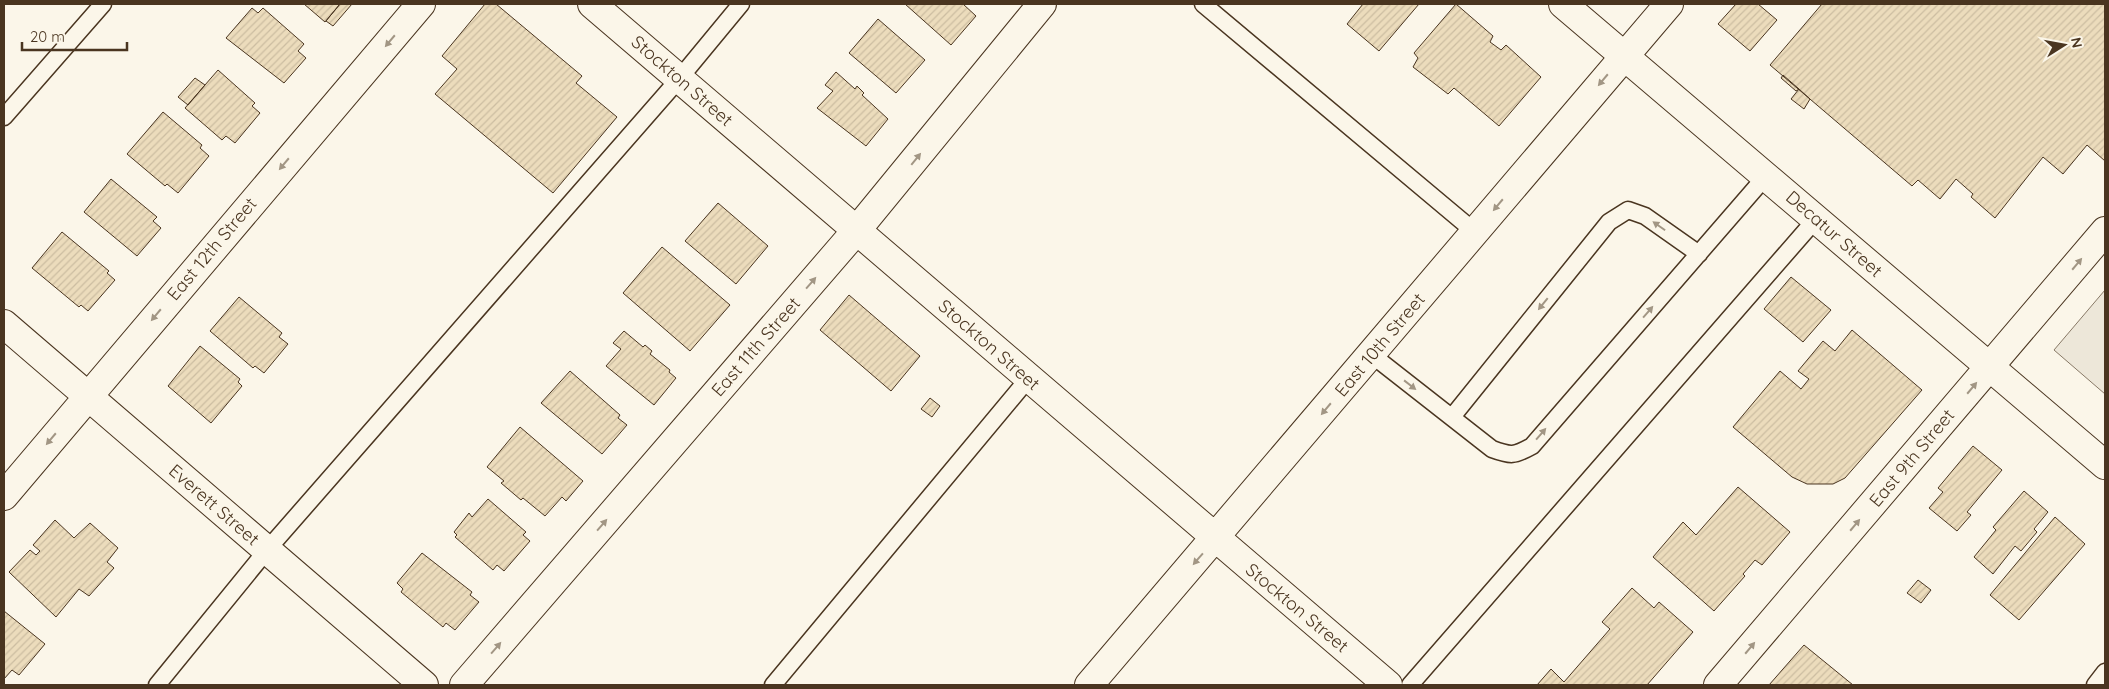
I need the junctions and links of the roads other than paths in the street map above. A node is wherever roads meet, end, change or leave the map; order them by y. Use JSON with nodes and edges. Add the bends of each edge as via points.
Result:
{"nodes":[{"id":1,"x":103,"y":4,"type":"edge"},
{"id":2,"x":422,"y":4,"type":"edge"},
{"id":3,"x":592,"y":4,"type":"edge"},
{"id":4,"x":741,"y":4,"type":"edge"},
{"id":5,"x":1042,"y":4,"type":"edge"},
{"id":6,"x":1203,"y":4,"type":"edge"},
{"id":7,"x":1564,"y":4,"type":"edge"},
{"id":8,"x":1669,"y":4,"type":"edge"},
{"id":9,"x":1624,"y":55,"type":"junction"},
{"id":10,"x":678,"y":78,"type":"junction"},
{"id":11,"x":4,"y":117,"type":"edge"},
{"id":12,"x":1766,"y":176,"type":"junction"},
{"id":13,"x":1816,"y":218,"type":"junction"},
{"id":14,"x":856,"y":231,"type":"junction"},
{"id":15,"x":2105,"y":231,"type":"edge"},
{"id":16,"x":1475,"y":232,"type":"junction"},
{"id":17,"x":1699,"y":254,"type":"junction"},
{"id":18,"x":4,"y":324,"type":"edge"},
{"id":19,"x":1372,"y":355,"type":"junction"},
{"id":20,"x":1990,"y":367,"type":"junction"},
{"id":21,"x":1028,"y":379,"type":"junction"},
{"id":22,"x":88,"y":395,"type":"junction"},
{"id":23,"x":1452,"y":417,"type":"junction"},
{"id":24,"x":2105,"y":465,"type":"edge"},
{"id":25,"x":4,"y":496,"type":"edge"},
{"id":26,"x":1215,"y":539,"type":"junction"},
{"id":27,"x":267,"y":550,"type":"junction"},
{"id":28,"x":2105,"y":672,"type":"edge"},
{"id":29,"x":157,"y":685,"type":"edge"},
{"id":30,"x":424,"y":685,"type":"edge"},
{"id":31,"x":464,"y":685,"type":"edge"},
{"id":32,"x":773,"y":685,"type":"edge"},
{"id":33,"x":1089,"y":685,"type":"edge"},
{"id":34,"x":1388,"y":685,"type":"edge"},
{"id":35,"x":1410,"y":685,"type":"edge"},
{"id":36,"x":1718,"y":685,"type":"edge"},
{"id":37,"x":2095,"y":685,"type":"edge"}],
"edges":[{"from":1,"to":11,"type":"lane"},
{"from":2,"to":22,"type":"street","name":"East 12th Street","one_way":true},
{"from":3,"to":10,"type":"street","name":"Stockton Street"},
{"from":4,"to":10,"type":"lane"},
{"from":14,"to":5,"type":"street","name":"East 11th Street","one_way":true},
{"from":6,"to":16,"type":"lane"},
{"from":7,"to":9,"type":"street","name":"Decatur Street"},
{"from":8,"to":9,"type":"street","name":"East 10th Street"},
{"from":9,"to":12,"type":"street","name":"Decatur Street"},
{"from":9,"to":16,"type":"street","name":"East 10th Street","one_way":true},
{"from":10,"to":14,"type":"street","name":"Stockton Street"},
{"from":10,"to":27,"type":"lane"},
{"from":12,"to":13,"type":"street","name":"Decatur Street"},
{"from":12,"to":17,"type":"lane"},
{"from":13,"to":20,"type":"street","name":"Decatur Street"},
{"from":13,"to":35,"type":"lane"},
{"from":14,"to":21,"type":"street","name":"Stockton Street"},
{"from":31,"to":14,"type":"street","name":"East 11th Street","one_way":true},
{"from":20,"to":15,"type":"street","name":"East 9th Street","one_way":true},
{"from":16,"to":19,"type":"street","name":"East 10th Street"},
{"from":23,"to":17,"type":"lane","one_way":true,"via":[[1492,449],[1517,455],[1532,446]]},
{"from":17,"to":23,"type":"lane","one_way":true,"via":[[1645,216],[1628,210],[1609,222]]},
{"from":18,"to":22,"type":"street","name":"Everett Street"},
{"from":19,"to":23,"type":"lane","one_way":true},
{"from":19,"to":26,"type":"street","name":"East 10th Street","one_way":true},
{"from":20,"to":24,"type":"street","name":"Decatur Street"},
{"from":36,"to":20,"type":"street","name":"East 9th Street","one_way":true},
{"from":21,"to":26,"type":"street","name":"Stockton Street"},
{"from":21,"to":32,"type":"lane"},
{"from":22,"to":25,"type":"street","name":"East 12th Street","one_way":true},
{"from":22,"to":27,"type":"street","name":"Everett Street"},
{"from":26,"to":33,"type":"street","name":"East 10th Street","one_way":true},
{"from":26,"to":34,"type":"street","name":"Stockton Street"},
{"from":27,"to":29,"type":"lane"},
{"from":27,"to":30,"type":"street","name":"Everett Street"},
{"from":28,"to":37,"type":"lane"}]}
